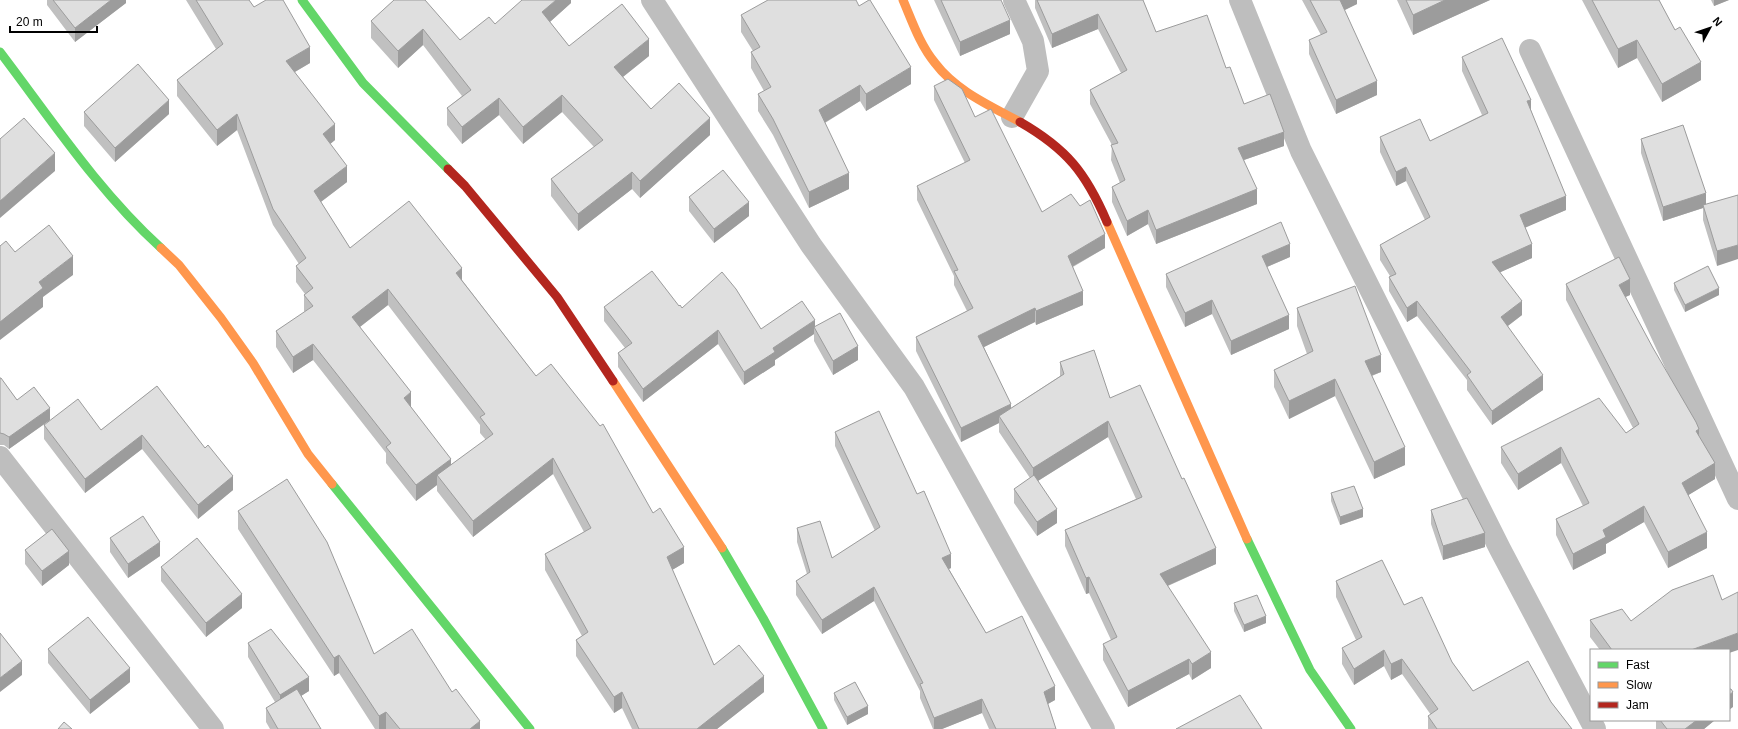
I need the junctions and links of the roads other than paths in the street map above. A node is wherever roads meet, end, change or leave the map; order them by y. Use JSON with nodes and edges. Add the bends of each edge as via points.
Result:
{"nodes":[{"id":1,"x":302,"y":0,"type":"edge"},
{"id":2,"x":652,"y":0,"type":"edge"},
{"id":3,"x":903,"y":0,"type":"edge"},
{"id":4,"x":1014,"y":0,"type":"edge"},
{"id":5,"x":1240,"y":0,"type":"edge"},
{"id":6,"x":1530,"y":50,"type":"dead end"},
{"id":7,"x":0,"y":52,"type":"edge"},
{"id":8,"x":1012,"y":117,"type":"junction"},
{"id":9,"x":0,"y":457,"type":"edge"},
{"id":10,"x":1738,"y":499,"type":"edge"},
{"id":11,"x":1590,"y":720,"type":"edge"},
{"id":12,"x":213,"y":729,"type":"edge"},
{"id":13,"x":530,"y":729,"type":"edge"},
{"id":14,"x":823,"y":729,"type":"edge"},
{"id":15,"x":1104,"y":729,"type":"edge"},
{"id":16,"x":1351,"y":729,"type":"edge"}],
"edges":[{"from":1,"to":14,"type":"street","via":[[363,83],[465,186],[557,298],[710,528],[763,618]]},
{"from":2,"to":15,"type":"street","via":[[811,245],[914,387]]},
{"from":3,"to":8,"type":"street","via":[[924,46],[940,70],[968,92]]},
{"from":4,"to":8,"type":"street","via":[[1033,42],[1038,71]]},
{"from":5,"to":11,"type":"street","via":[[1301,151],[1500,549]]},
{"from":6,"to":10,"type":"street"},
{"from":7,"to":13,"type":"street","via":[[104,189],[144,233],[179,265],[221,318],[253,363],[308,454]]},
{"from":8,"to":16,"type":"street","via":[[1049,139],[1074,161],[1095,194],[1279,606],[1310,670]]},
{"from":9,"to":12,"type":"street"}]}
